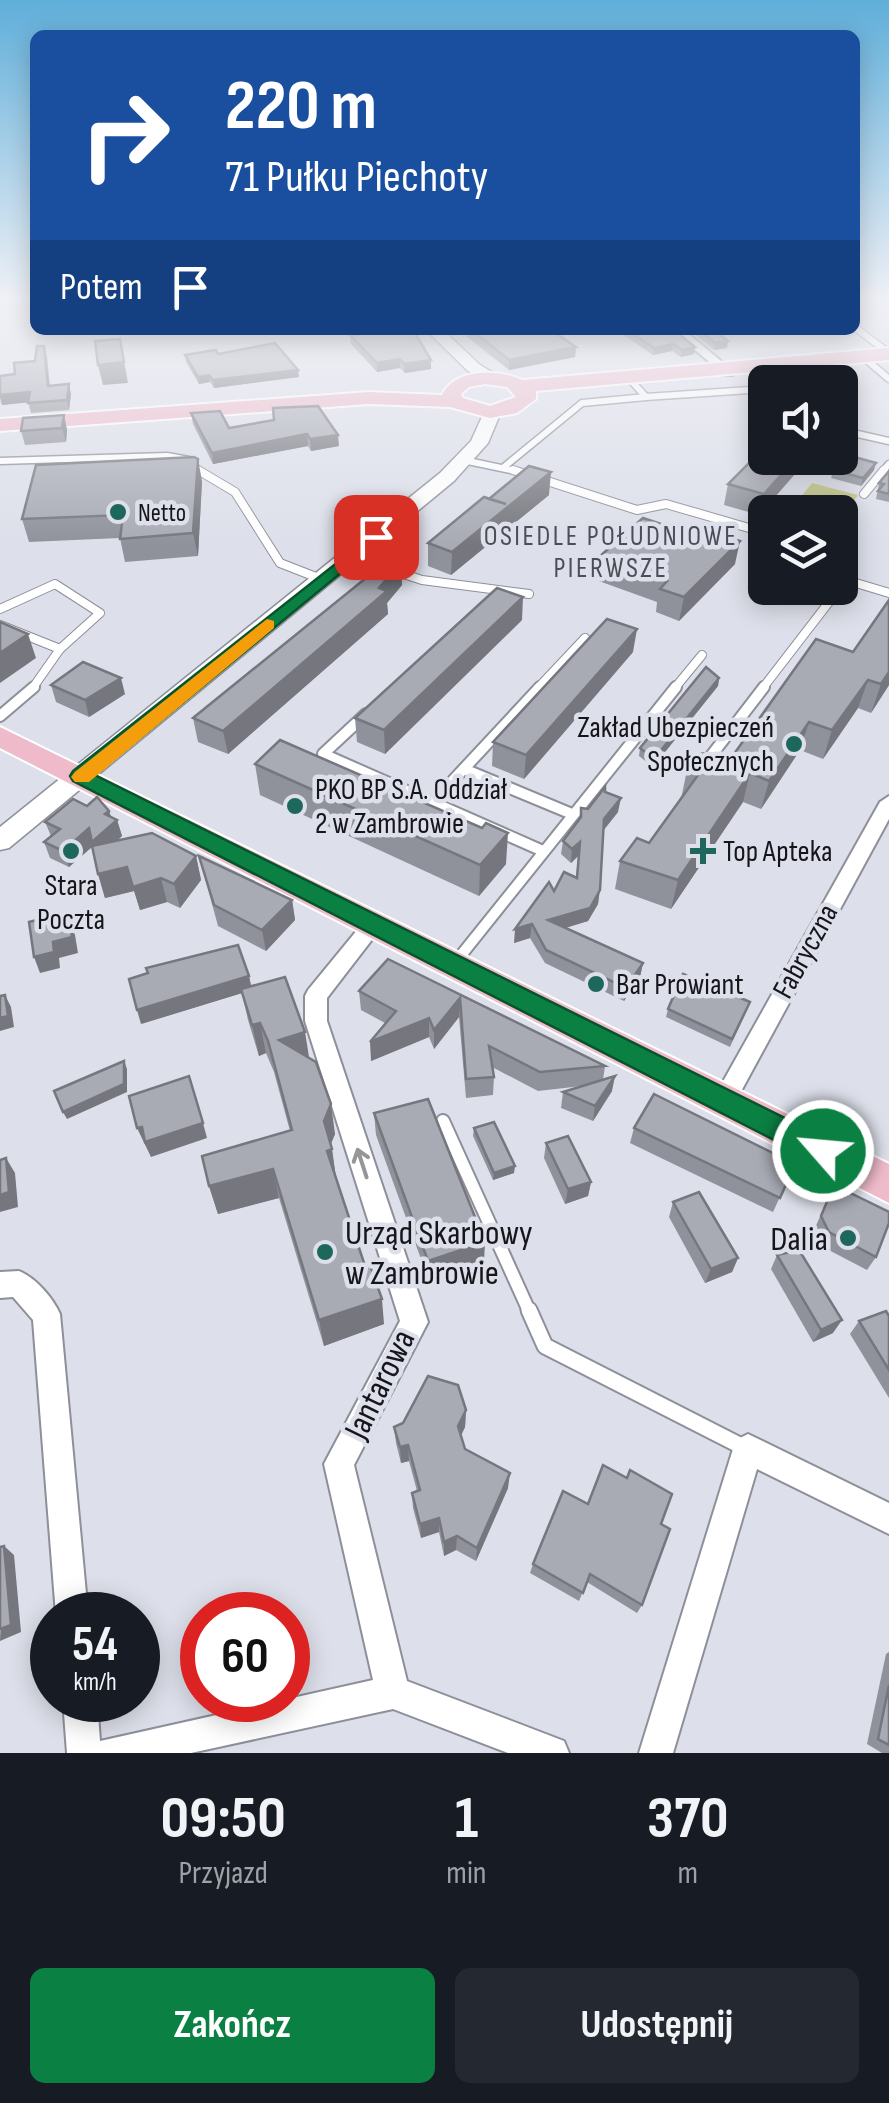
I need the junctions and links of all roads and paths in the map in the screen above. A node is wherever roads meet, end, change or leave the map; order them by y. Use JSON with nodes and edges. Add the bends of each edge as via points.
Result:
{"nodes":[{"id":1,"x":455,"y":382,"type":"edge"},
{"id":2,"x":486,"y":382,"type":"edge"},
{"id":3,"x":503,"y":382,"type":"edge"},
{"id":4,"x":604,"y":382,"type":"edge"},
{"id":5,"x":632,"y":382,"type":"edge"},
{"id":6,"x":748,"y":390,"type":"edge"},
{"id":7,"x":524,"y":391,"type":"junction"},
{"id":8,"x":460,"y":395,"type":"junction"},
{"id":9,"x":646,"y":398,"type":"junction"},
{"id":10,"x":492,"y":412,"type":"junction"},
{"id":11,"x":0,"y":421,"type":"edge"},
{"id":12,"x":858,"y":434,"type":"edge"},
{"id":13,"x":889,"y":441,"type":"edge"},
{"id":14,"x":464,"y":460,"type":"junction"},
{"id":15,"x":0,"y":461,"type":"edge"},
{"id":16,"x":889,"y":464,"type":"edge"},
{"id":17,"x":504,"y":467,"type":"junction"},
{"id":18,"x":864,"y":494,"type":"dead end"},
{"id":19,"x":748,"y":528,"type":"edge"},
{"id":20,"x":352,"y":557,"type":"junction"},
{"id":21,"x":322,"y":580,"type":"junction"},
{"id":22,"x":889,"y":593,"type":"edge"},
{"id":23,"x":529,"y":594,"type":"dead end"},
{"id":24,"x":0,"y":609,"type":"edge"},
{"id":25,"x":0,"y":626,"type":"edge"},
{"id":26,"x":585,"y":638,"type":"edge"},
{"id":27,"x":60,"y":649,"type":"junction"},
{"id":28,"x":702,"y":655,"type":"dead end"},
{"id":29,"x":376,"y":704,"type":"edge"},
{"id":30,"x":0,"y":716,"type":"edge"},
{"id":31,"x":0,"y":736,"type":"edge"},
{"id":32,"x":464,"y":769,"type":"junction"},
{"id":33,"x":696,"y":775,"type":"edge"},
{"id":34,"x":80,"y":776,"type":"junction"},
{"id":35,"x":889,"y":802,"type":"edge"},
{"id":36,"x":432,"y":803,"type":"junction"},
{"id":37,"x":572,"y":814,"type":"junction"},
{"id":38,"x":0,"y":841,"type":"edge"},
{"id":39,"x":543,"y":852,"type":"junction"},
{"id":40,"x":374,"y":924,"type":"junction"},
{"id":41,"x":454,"y":965,"type":"junction"},
{"id":42,"x":724,"y":1101,"type":"junction"},
{"id":43,"x":442,"y":1121,"type":"edge"},
{"id":44,"x":889,"y":1184,"type":"edge"},
{"id":45,"x":0,"y":1284,"type":"edge"},
{"id":46,"x":748,"y":1449,"type":"junction"},
{"id":47,"x":889,"y":1519,"type":"edge"},
{"id":48,"x":70,"y":1592,"type":"edge"},
{"id":49,"x":393,"y":1692,"type":"junction"},
{"id":50,"x":82,"y":1722,"type":"edge"},
{"id":51,"x":84,"y":1753,"type":"edge"},
{"id":52,"x":112,"y":1753,"type":"edge"},
{"id":53,"x":552,"y":1753,"type":"edge"},
{"id":54,"x":656,"y":1753,"type":"edge"}],
"edges":[{"from":1,"to":8,"type":"street"},
{"from":2,"to":8,"type":"main road"},
{"from":3,"to":7,"type":"main road"},
{"from":4,"to":7,"type":"main road"},
{"from":5,"to":9,"type":"lane"},
{"from":6,"to":9,"type":"lane"},
{"from":7,"to":10,"type":"main road","via":[[514,408]]},
{"from":8,"to":10,"type":"main road"},
{"from":8,"to":11,"type":"main road"},
{"from":8,"to":14,"type":"street","via":[[474,428]]},
{"from":9,"to":17,"type":"lane","via":[[582,403]]},
{"from":10,"to":14,"type":"street"},
{"from":12,"to":13,"type":"lane"},
{"from":14,"to":17,"type":"lane"},
{"from":14,"to":20,"type":"street"},
{"from":15,"to":21,"type":"lane","via":[[188,460],[242,497],[280,563]]},
{"from":16,"to":18,"type":"lane"},
{"from":17,"to":19,"type":"lane","via":[[638,510],[666,504]]},
{"from":20,"to":21,"type":"street"},
{"from":20,"to":23,"type":"lane","via":[[422,580]]},
{"from":21,"to":34,"type":"street"},
{"from":22,"to":33,"type":"lane","via":[[846,580]]},
{"from":24,"to":27,"type":"lane","via":[[55,584],[100,613]]},
{"from":25,"to":27,"type":"lane"},
{"from":26,"to":32,"type":"lane"},
{"from":27,"to":30,"type":"lane","via":[[32,691]]},
{"from":28,"to":37,"type":"lane"},
{"from":29,"to":36,"type":"lane","via":[[323,754]]},
{"from":31,"to":34,"type":"main road"},
{"from":32,"to":36,"type":"lane"},
{"from":32,"to":37,"type":"lane"},
{"from":34,"to":38,"type":"street"},
{"from":34,"to":40,"type":"main road"},
{"from":35,"to":42,"type":"street","name":"Fabryczna"},
{"from":36,"to":39,"type":"lane"},
{"from":37,"to":39,"type":"lane"},
{"from":39,"to":41,"type":"lane"},
{"from":40,"to":41,"type":"main road"},
{"from":49,"to":40,"type":"street","name":"Jantarowa","one_way":true,"via":[[339,1464],[414,1322],[316,1020],[316,996]]},
{"from":41,"to":42,"type":"main road"},
{"from":42,"to":44,"type":"main road"},
{"from":43,"to":46,"type":"lane","via":[[545,1346]]},
{"from":45,"to":48,"type":"street","via":[[19,1284],[46,1314]]},
{"from":46,"to":47,"type":"street"},
{"from":46,"to":54,"type":"street"},
{"from":49,"to":52,"type":"street"},
{"from":49,"to":53,"type":"street"},
{"from":50,"to":51,"type":"street"}]}
